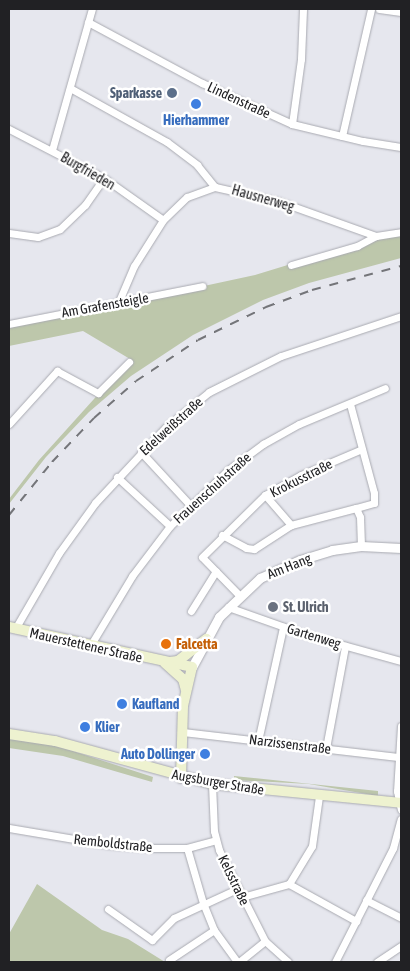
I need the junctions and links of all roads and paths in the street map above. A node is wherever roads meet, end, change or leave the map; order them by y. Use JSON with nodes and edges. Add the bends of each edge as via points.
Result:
{"nodes":[{"id":1,"x":92,"y":9,"type":"edge"},
{"id":2,"x":303,"y":9,"type":"edge"},
{"id":3,"x":371,"y":9,"type":"edge"},
{"id":4,"x":379,"y":9,"type":"edge"},
{"id":5,"x":401,"y":12,"type":"edge"},
{"id":6,"x":88,"y":22,"type":"junction"},
{"id":7,"x":70,"y":88,"type":"junction"},
{"id":8,"x":292,"y":124,"type":"junction"},
{"id":9,"x":9,"y":129,"type":"edge"},
{"id":10,"x":342,"y":136,"type":"junction"},
{"id":11,"x":401,"y":147,"type":"edge"},
{"id":12,"x":52,"y":150,"type":"junction"},
{"id":13,"x":104,"y":178,"type":"junction"},
{"id":14,"x":215,"y":187,"type":"junction"},
{"id":15,"x":163,"y":220,"type":"junction"},
{"id":16,"x":401,"y":232,"type":"edge"},
{"id":17,"x":9,"y":233,"type":"edge"},
{"id":18,"x":376,"y":236,"type":"junction"},
{"id":19,"x":291,"y":265,"type":"dead end"},
{"id":20,"x":202,"y":286,"type":"dead end"},
{"id":21,"x":119,"y":302,"type":"junction"},
{"id":22,"x":401,"y":316,"type":"edge"},
{"id":23,"x":9,"y":324,"type":"edge"},
{"id":24,"x":129,"y":362,"type":"dead end"},
{"id":25,"x":385,"y":388,"type":"dead end"},
{"id":26,"x":350,"y":404,"type":"junction"},
{"id":27,"x":9,"y":424,"type":"edge"},
{"id":28,"x":362,"y":449,"type":"junction"},
{"id":29,"x":141,"y":452,"type":"junction"},
{"id":30,"x":117,"y":477,"type":"junction"},
{"id":31,"x":266,"y":495,"type":"junction"},
{"id":32,"x":190,"y":505,"type":"junction"},
{"id":33,"x":356,"y":508,"type":"junction"},
{"id":34,"x":291,"y":525,"type":"junction"},
{"id":35,"x":170,"y":526,"type":"junction"},
{"id":36,"x":222,"y":535,"type":"junction"},
{"id":37,"x":361,"y":546,"type":"junction"},
{"id":38,"x":401,"y":548,"type":"edge"},
{"id":39,"x":216,"y":571,"type":"junction"},
{"id":40,"x":240,"y":596,"type":"junction"},
{"id":41,"x":228,"y":607,"type":"junction"},
{"id":42,"x":191,"y":611,"type":"dead end"},
{"id":43,"x":283,"y":627,"type":"junction"},
{"id":44,"x":12,"y":628,"type":"edge"},
{"id":45,"x":206,"y":638,"type":"junction"},
{"id":46,"x":90,"y":646,"type":"junction"},
{"id":47,"x":345,"y":646,"type":"junction"},
{"id":48,"x":401,"y":661,"type":"edge"},
{"id":49,"x":166,"y":662,"type":"junction"},
{"id":50,"x":192,"y":667,"type":"junction"},
{"id":51,"x":187,"y":691,"type":"junction"},
{"id":52,"x":401,"y":726,"type":"edge"},
{"id":53,"x":182,"y":732,"type":"junction"},
{"id":54,"x":9,"y":734,"type":"edge"},
{"id":55,"x":258,"y":741,"type":"junction"},
{"id":56,"x":326,"y":748,"type":"junction"},
{"id":57,"x":397,"y":757,"type":"junction"},
{"id":58,"x":181,"y":778,"type":"junction"},
{"id":59,"x":212,"y":784,"type":"junction"},
{"id":60,"x":319,"y":796,"type":"junction"},
{"id":61,"x":401,"y":805,"type":"edge"},
{"id":62,"x":401,"y":819,"type":"edge"},
{"id":63,"x":9,"y":828,"type":"edge"},
{"id":64,"x":216,"y":840,"type":"junction"},
{"id":65,"x":187,"y":848,"type":"junction"},
{"id":66,"x":289,"y":884,"type":"junction"},
{"id":67,"x":237,"y":889,"type":"junction"},
{"id":68,"x":242,"y":897,"type":"junction"},
{"id":69,"x":366,"y":900,"type":"junction"},
{"id":70,"x":202,"y":903,"type":"junction"},
{"id":71,"x":108,"y":909,"type":"dead end"},
{"id":72,"x":401,"y":918,"type":"edge"},
{"id":73,"x":356,"y":920,"type":"junction"},
{"id":74,"x":214,"y":930,"type":"junction"},
{"id":75,"x":266,"y":941,"type":"junction"},
{"id":76,"x":401,"y":946,"type":"edge"},
{"id":77,"x":168,"y":960,"type":"dead end"},
{"id":78,"x":238,"y":962,"type":"edge"},
{"id":79,"x":288,"y":962,"type":"edge"},
{"id":80,"x":335,"y":962,"type":"edge"},
{"id":81,"x":377,"y":962,"type":"edge"}],
"edges":[{"from":1,"to":6,"type":"street"},
{"from":2,"to":8,"type":"street","via":[[301,59]]},
{"from":3,"to":10,"type":"street"},
{"from":4,"to":5,"type":"street"},
{"from":6,"to":7,"type":"street"},
{"from":6,"to":8,"type":"street","name":"Lindenstraße","via":[[202,83]]},
{"from":7,"to":12,"type":"street"},
{"from":7,"to":14,"type":"street","via":[[167,142],[196,165]]},
{"from":8,"to":10,"type":"street","name":"Lindenstraße"},
{"from":9,"to":12,"type":"street","name":"Burgfrieden"},
{"from":10,"to":11,"type":"street","name":"Lindenstraße"},
{"from":12,"to":13,"type":"street","name":"Burgfrieden"},
{"from":13,"to":15,"type":"street","name":"Burgfrieden"},
{"from":13,"to":17,"type":"street","via":[[85,205],[60,229],[38,237]]},
{"from":14,"to":15,"type":"street","name":"Hausnerweg","via":[[187,197]]},
{"from":14,"to":18,"type":"street","name":"Hausnerweg","via":[[278,201]]},
{"from":15,"to":21,"type":"street","name":"Hausnerweg","via":[[134,266]]},
{"from":16,"to":18,"type":"street","name":"Hausnerweg"},
{"from":18,"to":19,"type":"street","via":[[357,246]]},
{"from":20,"to":21,"type":"street","name":"Am Grafensteigle"},
{"from":21,"to":23,"type":"street","name":"Am Grafensteigle"},
{"from":22,"to":29,"type":"street","name":"Edelweißstraße","via":[[281,356],[227,382],[196,403]]},
{"from":24,"to":27,"type":"street","via":[[98,393],[57,371]]},
{"from":25,"to":26,"type":"street","name":"Frauenschuhstraße"},
{"from":26,"to":28,"type":"street"},
{"from":26,"to":32,"type":"street","name":"Frauenschuhstraße","via":[[299,424],[263,444]]},
{"from":28,"to":31,"type":"street","name":"Krokusstraße","via":[[301,474]]},
{"from":28,"to":33,"type":"street","via":[[374,503]]},
{"from":29,"to":30,"type":"street","name":"Edelweißstraße"},
{"from":29,"to":32,"type":"street"},
{"from":30,"to":35,"type":"street"},
{"from":30,"to":44,"type":"street","name":"Edelweißstraße","via":[[59,553]]},
{"from":31,"to":34,"type":"street"},
{"from":31,"to":36,"type":"street","name":"Krokusstraße"},
{"from":32,"to":35,"type":"street","name":"Frauenschuhstraße"},
{"from":33,"to":34,"type":"street"},
{"from":33,"to":37,"type":"street","via":[[360,518]]},
{"from":34,"to":36,"type":"street","via":[[254,549]]},
{"from":35,"to":46,"type":"street","name":"Frauenschuhstraße","via":[[132,576]]},
{"from":36,"to":39,"type":"street","name":"Krokusstraße","via":[[202,557]]},
{"from":37,"to":38,"type":"street","name":"Am Hang"},
{"from":37,"to":40,"type":"street","name":"Am Hang","via":[[332,550],[282,567],[260,578]]},
{"from":39,"to":40,"type":"street"},
{"from":39,"to":42,"type":"street"},
{"from":40,"to":41,"type":"street","name":"Am Hang"},
{"from":41,"to":43,"type":"street","name":"Gartenweg"},
{"from":41,"to":45,"type":"street","name":"Am Hang"},
{"from":43,"to":47,"type":"street","name":"Gartenweg"},
{"from":43,"to":55,"type":"street"},
{"from":44,"to":46,"type":"main road","name":"Mauerstettener Straße"},
{"from":45,"to":49,"type":"main road","via":[[178,661]]},
{"from":45,"to":50,"type":"street","name":"Am Hang"},
{"from":46,"to":49,"type":"main road","name":"Mauerstettener Straße"},
{"from":47,"to":48,"type":"street","name":"Gartenweg"},
{"from":47,"to":56,"type":"street"},
{"from":49,"to":50,"type":"main road","name":"Mauerstettener Straße"},
{"from":49,"to":51,"type":"main road","name":"Mauerstettener Straße","via":[[182,679]]},
{"from":50,"to":51,"type":"main road"},
{"from":51,"to":53,"type":"main road"},
{"from":52,"to":57,"type":"street"},
{"from":53,"to":55,"type":"street","name":"Narzissenstraße"},
{"from":53,"to":58,"type":"main road"},
{"from":54,"to":58,"type":"main road","name":"Augsburger Straße","via":[[55,741]]},
{"from":55,"to":56,"type":"street","name":"Narzissenstraße"},
{"from":56,"to":57,"type":"street","name":"Narzissenstraße"},
{"from":57,"to":61,"type":"street"},
{"from":58,"to":59,"type":"main road","name":"Augsburger Straße"},
{"from":59,"to":60,"type":"main road","name":"Augsburger Straße"},
{"from":59,"to":64,"type":"street","name":"Kelsstraße"},
{"from":60,"to":61,"type":"main road","name":"Augsburger Straße"},
{"from":60,"to":66,"type":"street","via":[[312,846]]},
{"from":62,"to":69,"type":"street","via":[[393,848]]},
{"from":63,"to":65,"type":"street","name":"Remboldstraße","via":[[110,845]]},
{"from":64,"to":65,"type":"street","name":"Remboldstraße"},
{"from":64,"to":67,"type":"street","name":"Kelsstraße"},
{"from":65,"to":70,"type":"street"},
{"from":66,"to":68,"type":"street"},
{"from":66,"to":73,"type":"street"},
{"from":67,"to":68,"type":"street","name":"Kelsstraße"},
{"from":67,"to":70,"type":"street"},
{"from":68,"to":75,"type":"street","name":"Kelsstraße"},
{"from":69,"to":72,"type":"street"},
{"from":69,"to":73,"type":"street"},
{"from":70,"to":71,"type":"street","via":[[174,918],[152,940]]},
{"from":70,"to":74,"type":"street"},
{"from":73,"to":80,"type":"street"},
{"from":74,"to":77,"type":"street"},
{"from":74,"to":78,"type":"street"},
{"from":75,"to":78,"type":"street"},
{"from":75,"to":79,"type":"street","name":"Kelsstraße"},
{"from":76,"to":81,"type":"street"}]}
